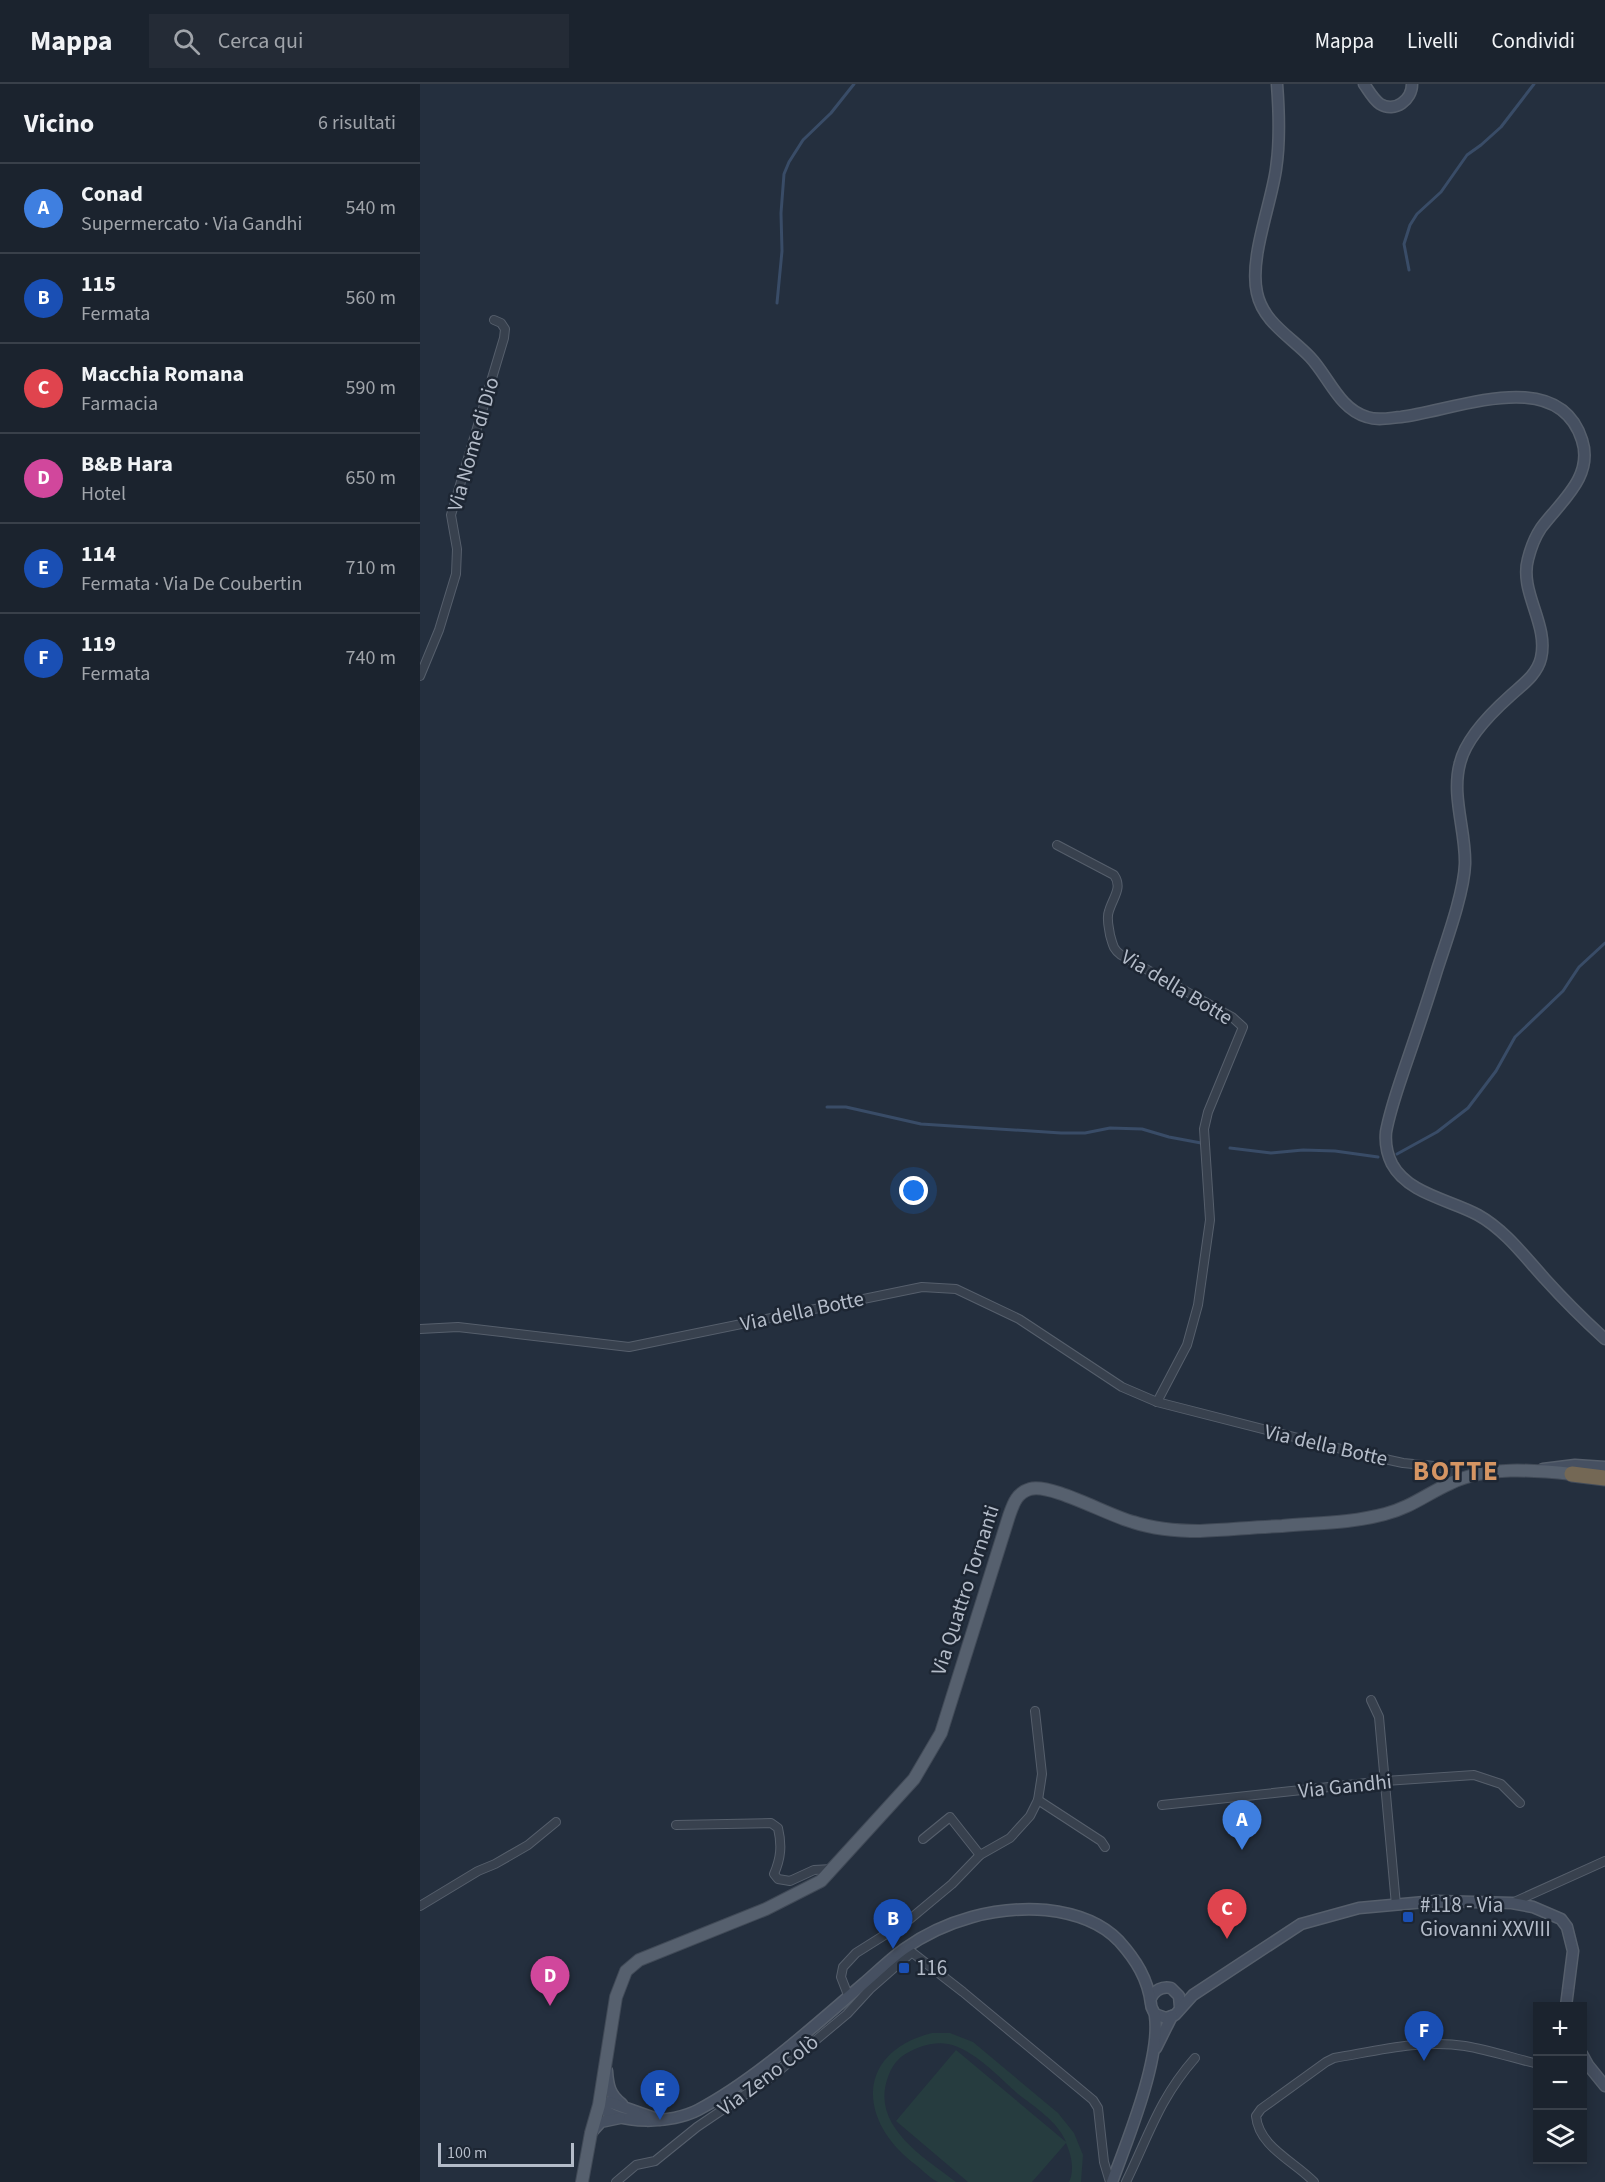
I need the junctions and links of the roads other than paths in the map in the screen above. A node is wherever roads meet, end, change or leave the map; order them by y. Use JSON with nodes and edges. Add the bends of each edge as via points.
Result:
{"nodes":[{"id":1,"x":1277,"y":84,"type":"edge"},
{"id":2,"x":1364,"y":84,"type":"edge"},
{"id":3,"x":1412,"y":84,"type":"edge"},
{"id":4,"x":494,"y":320,"type":"dead end"},
{"id":5,"x":420,"y":676,"type":"edge"},
{"id":6,"x":1057,"y":845,"type":"dead end"},
{"id":7,"x":420,"y":1329,"type":"edge"},
{"id":8,"x":1605,"y":1339,"type":"edge"},
{"id":9,"x":1157,"y":1402,"type":"junction"},
{"id":10,"x":1605,"y":1467,"type":"edge"},
{"id":11,"x":1536,"y":1471,"type":"junction"},
{"id":12,"x":1572,"y":1474,"type":"joint"},
{"id":13,"x":1459,"y":1479,"type":"junction"},
{"id":14,"x":1605,"y":1479,"type":"edge"},
{"id":15,"x":1371,"y":1700,"type":"dead end"},
{"id":16,"x":1035,"y":1711,"type":"dead end"},
{"id":17,"x":1385,"y":1781,"type":"junction"},
{"id":18,"x":1038,"y":1800,"type":"junction"},
{"id":19,"x":1520,"y":1803,"type":"dead end"},
{"id":20,"x":1162,"y":1805,"type":"dead end"},
{"id":21,"x":555,"y":1822,"type":"dead end"},
{"id":22,"x":676,"y":1825,"type":"dead end"},
{"id":23,"x":923,"y":1839,"type":"dead end"},
{"id":24,"x":1105,"y":1847,"type":"dead end"},
{"id":25,"x":981,"y":1855,"type":"junction"},
{"id":26,"x":1605,"y":1861,"type":"edge"},
{"id":27,"x":832,"y":1869,"type":"junction"},
{"id":28,"x":1512,"y":1903,"type":"junction"},
{"id":29,"x":1396,"y":1905,"type":"junction"},
{"id":30,"x":420,"y":1906,"type":"edge"},
{"id":31,"x":909,"y":1950,"type":"junction"},
{"id":32,"x":1141,"y":1968,"type":"junction"},
{"id":33,"x":1206,"y":1986,"type":"junction"},
{"id":34,"x":1171,"y":1989,"type":"junction"},
{"id":35,"x":848,"y":1995,"type":"junction"},
{"id":36,"x":1151,"y":1998,"type":"junction"},
{"id":37,"x":1567,"y":2002,"type":"edge"},
{"id":38,"x":1180,"y":2007,"type":"junction"},
{"id":39,"x":1155,"y":2014,"type":"junction"},
{"id":40,"x":1172,"y":2016,"type":"junction"},
{"id":41,"x":1154,"y":2054,"type":"junction"},
{"id":42,"x":606,"y":2058,"type":"junction"},
{"id":43,"x":1195,"y":2058,"type":"dead end"},
{"id":44,"x":1533,"y":2063,"type":"edge"},
{"id":45,"x":1587,"y":2068,"type":"edge"},
{"id":46,"x":1605,"y":2086,"type":"edge"},
{"id":47,"x":599,"y":2105,"type":"junction"},
{"id":48,"x":625,"y":2113,"type":"junction"},
{"id":49,"x":591,"y":2133,"type":"junction"},
{"id":50,"x":582,"y":2182,"type":"edge"},
{"id":51,"x":616,"y":2182,"type":"edge"},
{"id":52,"x":1111,"y":2182,"type":"edge"},
{"id":53,"x":1126,"y":2182,"type":"edge"},
{"id":54,"x":1314,"y":2182,"type":"edge"}],
"edges":[{"from":1,"to":8,"type":"main road","via":[[1276,166],[1255,283],[1258,300],[1270,320],[1312,359],[1345,405],[1363,416],[1412,416],[1495,398],[1538,399],[1555,405],[1572,420],[1584,446],[1585,460],[1577,485],[1540,530],[1531,545],[1526,567],[1542,635],[1542,656],[1536,672],[1482,723],[1460,761],[1457,790],[1465,865],[1462,884],[1386,1134],[1389,1156],[1400,1176],[1421,1190],[1480,1216],[1507,1237],[1571,1308]]},
{"from":2,"to":3,"type":"main road","via":[[1379,103],[1393,107],[1410,95]]},
{"from":4,"to":5,"type":"street","name":"Via Nome di Dio","via":[[505,329],[504,338],[451,515],[457,549],[456,574]]},
{"from":6,"to":9,"type":"street","name":"Via della Botte","via":[[1114,875],[1119,882],[1107,922],[1113,949],[1243,1027],[1204,1129],[1210,1220],[1198,1305],[1187,1345]]},
{"from":7,"to":9,"type":"street","name":"Via della Botte","via":[[458,1327],[629,1347],[922,1287],[956,1289],[1019,1319],[1122,1387]]},
{"from":9,"to":13,"type":"street","name":"Via della Botte","via":[[1357,1453],[1434,1466]]},
{"from":10,"to":11,"type":"main road","via":[[1572,1465]]},
{"from":11,"to":12,"type":"main road","name":"Via Quattro Tornanti"},
{"from":11,"to":13,"type":"main road","name":"Via Quattro Tornanti"},
{"from":12,"to":14,"type":"highway"},
{"from":13,"to":27,"type":"main road","name":"Via Quattro Tornanti","via":[[1403,1509],[1373,1517],[1199,1531],[1131,1522],[1042,1489],[1023,1492],[1015,1499],[1009,1516],[941,1733],[914,1779]]},
{"from":15,"to":17,"type":"street","via":[[1379,1717]]},
{"from":16,"to":18,"type":"street","via":[[1042,1774]]},
{"from":17,"to":19,"type":"street","name":"Via Gandhi","via":[[1474,1775],[1500,1784]]},
{"from":17,"to":20,"type":"street","name":"Via Gandhi"},
{"from":17,"to":29,"type":"street"},
{"from":18,"to":24,"type":"street"},
{"from":18,"to":25,"type":"street","via":[[1030,1816],[1010,1838]]},
{"from":21,"to":30,"type":"street","via":[[528,1845]]},
{"from":22,"to":27,"type":"street","via":[[771,1823],[778,1828],[781,1842],[780,1861],[774,1874],[778,1879],[790,1881],[814,1870]]},
{"from":23,"to":25,"type":"street","via":[[950,1817]]},
{"from":25,"to":35,"type":"street","via":[[910,1919],[856,1953],[843,1967],[841,1977]]},
{"from":26,"to":28,"type":"street"},
{"from":27,"to":42,"type":"main road","name":"Via Quattro Tornanti","via":[[821,1881],[766,1909],[632,1965],[616,1997]]},
{"from":28,"to":29,"type":"main road"},
{"from":28,"to":37,"type":"main road","via":[[1550,1913],[1567,1928],[1573,1951]]},
{"from":29,"to":33,"type":"main road","via":[[1359,1908],[1300,1924]]},
{"from":31,"to":32,"type":"main road","via":[[939,1929],[977,1916],[1028,1909],[1059,1911],[1108,1931]]},
{"from":31,"to":35,"type":"main road"},
{"from":31,"to":51,"type":"street","name":"Via Zeno Colò","via":[[847,2014],[774,2075],[655,2161],[636,2165]]},
{"from":31,"to":52,"type":"street","via":[[1093,2100]]},
{"from":32,"to":34,"type":"main road"},
{"from":32,"to":36,"type":"main road"},
{"from":33,"to":34,"type":"main road"},
{"from":33,"to":38,"type":"main road"},
{"from":34,"to":36,"type":"main road","via":[[1157,1990]]},
{"from":34,"to":38,"type":"main road","via":[[1180,1999]]},
{"from":35,"to":48,"type":"main road","via":[[768,2064],[682,2117],[660,2120]]},
{"from":36,"to":39,"type":"main road"},
{"from":38,"to":40,"type":"main road"},
{"from":39,"to":40,"type":"main road","via":[[1163,2018]]},
{"from":39,"to":41,"type":"main road"},
{"from":40,"to":41,"type":"main road"},
{"from":41,"to":52,"type":"main road"},
{"from":42,"to":47,"type":"main road","name":"Via Quattro Tornanti"},
{"from":42,"to":48,"type":"main road","via":[[612,2096]]},
{"from":43,"to":53,"type":"street","via":[[1176,2079],[1159,2108]]},
{"from":44,"to":54,"type":"street","via":[[1442,2044],[1402,2047],[1326,2062],[1256,2116],[1264,2140]]},
{"from":45,"to":46,"type":"main road"},
{"from":47,"to":48,"type":"main road","via":[[609,2102]]},
{"from":47,"to":49,"type":"main road","name":"Via Quattro Tornanti"},
{"from":48,"to":49,"type":"main road","via":[[601,2122]]},
{"from":49,"to":50,"type":"main road","name":"Via Quattro Tornanti"}]}
